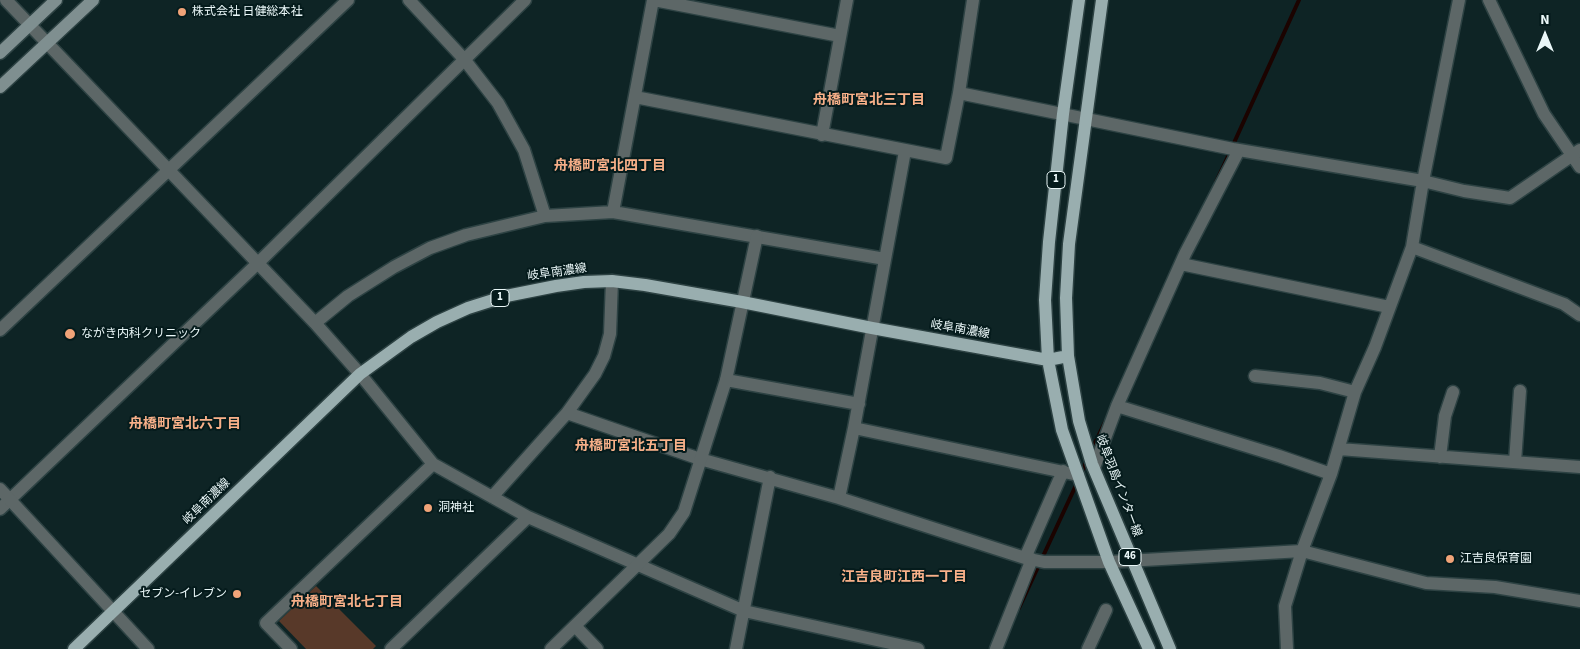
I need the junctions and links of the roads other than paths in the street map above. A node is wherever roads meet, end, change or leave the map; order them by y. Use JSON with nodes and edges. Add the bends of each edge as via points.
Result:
{"nodes":[{"id":1,"x":6,"y":0,"type":"edge"},
{"id":2,"x":56,"y":0,"type":"edge"},
{"id":3,"x":93,"y":0,"type":"edge"},
{"id":4,"x":348,"y":0,"type":"edge"},
{"id":5,"x":409,"y":0,"type":"edge"},
{"id":6,"x":525,"y":0,"type":"edge"},
{"id":7,"x":654,"y":0,"type":"edge"},
{"id":8,"x":847,"y":0,"type":"edge"},
{"id":9,"x":974,"y":0,"type":"edge"},
{"id":10,"x":1079,"y":0,"type":"edge"},
{"id":11,"x":1102,"y":0,"type":"edge"},
{"id":12,"x":1459,"y":0,"type":"edge"},
{"id":13,"x":1489,"y":0,"type":"edge"},
{"id":14,"x":30,"y":25,"type":"junction"},
{"id":15,"x":840,"y":36,"type":"junction"},
{"id":16,"x":47,"y":43,"type":"junction"},
{"id":17,"x":0,"y":53,"type":"edge"},
{"id":18,"x":464,"y":59,"type":"junction"},
{"id":19,"x":0,"y":87,"type":"edge"},
{"id":20,"x":959,"y":93,"type":"junction"},
{"id":21,"x":635,"y":97,"type":"junction"},
{"id":22,"x":1063,"y":114,"type":"junction"},
{"id":23,"x":1086,"y":118,"type":"junction"},
{"id":24,"x":822,"y":135,"type":"junction"},
{"id":25,"x":1236,"y":150,"type":"junction"},
{"id":26,"x":905,"y":151,"type":"junction"},
{"id":27,"x":1575,"y":153,"type":"edge"},
{"id":28,"x":1580,"y":167,"type":"edge"},
{"id":29,"x":168,"y":171,"type":"junction"},
{"id":30,"x":1423,"y":181,"type":"junction"},
{"id":31,"x":614,"y":212,"type":"junction"},
{"id":32,"x":545,"y":216,"type":"junction"},
{"id":33,"x":757,"y":236,"type":"junction"},
{"id":34,"x":1412,"y":247,"type":"junction"},
{"id":35,"x":885,"y":259,"type":"junction"},
{"id":36,"x":258,"y":263,"type":"junction"},
{"id":37,"x":1181,"y":264,"type":"junction"},
{"id":38,"x":612,"y":281,"type":"junction"},
{"id":39,"x":742,"y":302,"type":"junction"},
{"id":40,"x":1389,"y":307,"type":"junction"},
{"id":41,"x":1580,"y":315,"type":"edge"},
{"id":42,"x":315,"y":323,"type":"junction"},
{"id":43,"x":872,"y":328,"type":"junction"},
{"id":44,"x":0,"y":330,"type":"edge"},
{"id":45,"x":1068,"y":356,"type":"junction"},
{"id":46,"x":1048,"y":360,"type":"junction"},
{"id":47,"x":360,"y":374,"type":"junction"},
{"id":48,"x":1255,"y":376,"type":"dead end"},
{"id":49,"x":726,"y":380,"type":"junction"},
{"id":50,"x":1520,"y":391,"type":"dead end"},
{"id":51,"x":1355,"y":392,"type":"junction"},
{"id":52,"x":1453,"y":392,"type":"dead end"},
{"id":53,"x":858,"y":404,"type":"junction"},
{"id":54,"x":1117,"y":406,"type":"junction"},
{"id":55,"x":567,"y":413,"type":"junction"},
{"id":56,"x":854,"y":428,"type":"junction"},
{"id":57,"x":1338,"y":449,"type":"junction"},
{"id":58,"x":1440,"y":457,"type":"junction"},
{"id":59,"x":700,"y":459,"type":"junction"},
{"id":60,"x":1515,"y":462,"type":"junction"},
{"id":61,"x":433,"y":464,"type":"junction"},
{"id":62,"x":1093,"y":466,"type":"junction"},
{"id":63,"x":1580,"y":467,"type":"edge"},
{"id":64,"x":1064,"y":471,"type":"junction"},
{"id":65,"x":1078,"y":474,"type":"junction"},
{"id":66,"x":1331,"y":474,"type":"junction"},
{"id":67,"x":770,"y":478,"type":"junction"},
{"id":68,"x":0,"y":489,"type":"edge"},
{"id":69,"x":492,"y":498,"type":"junction"},
{"id":70,"x":839,"y":498,"type":"junction"},
{"id":71,"x":10,"y":500,"type":"junction"},
{"id":72,"x":0,"y":509,"type":"edge"},
{"id":73,"x":528,"y":516,"type":"junction"},
{"id":74,"x":1302,"y":551,"type":"junction"},
{"id":75,"x":1034,"y":560,"type":"junction"},
{"id":76,"x":1132,"y":560,"type":"junction"},
{"id":77,"x":1109,"y":562,"type":"junction"},
{"id":78,"x":639,"y":565,"type":"junction"},
{"id":79,"x":1580,"y":601,"type":"edge"},
{"id":80,"x":1106,"y":610,"type":"dead end"},
{"id":81,"x":744,"y":611,"type":"junction"},
{"id":82,"x":112,"y":612,"type":"junction"},
{"id":83,"x":575,"y":626,"type":"junction"},
{"id":84,"x":74,"y":649,"type":"edge"},
{"id":85,"x":148,"y":649,"type":"edge"},
{"id":86,"x":291,"y":649,"type":"edge"},
{"id":87,"x":391,"y":649,"type":"edge"},
{"id":88,"x":552,"y":649,"type":"edge"},
{"id":89,"x":597,"y":649,"type":"edge"},
{"id":90,"x":736,"y":649,"type":"edge"},
{"id":91,"x":918,"y":649,"type":"edge"},
{"id":92,"x":996,"y":649,"type":"edge"},
{"id":93,"x":1088,"y":649,"type":"edge"},
{"id":94,"x":1149,"y":649,"type":"edge"},
{"id":95,"x":1170,"y":649,"type":"edge"},
{"id":96,"x":1286,"y":649,"type":"edge"}],
"edges":[{"from":1,"to":14,"type":"street"},
{"from":2,"to":14,"type":"main road"},
{"from":3,"to":16,"type":"main road"},
{"from":4,"to":29,"type":"street"},
{"from":5,"to":18,"type":"street"},
{"from":6,"to":18,"type":"street"},
{"from":7,"to":15,"type":"street"},
{"from":7,"to":21,"type":"street"},
{"from":8,"to":15,"type":"street"},
{"from":9,"to":20,"type":"street"},
{"from":10,"to":22,"type":"main road","number":"1"},
{"from":11,"to":23,"type":"main road","number":"1"},
{"from":12,"to":30,"type":"street"},
{"from":13,"to":27,"type":"street","via":[[1544,114]]},
{"from":14,"to":16,"type":"street"},
{"from":14,"to":17,"type":"main road"},
{"from":15,"to":24,"type":"street"},
{"from":16,"to":19,"type":"main road"},
{"from":16,"to":29,"type":"street"},
{"from":18,"to":32,"type":"street","via":[[498,103],[524,150]]},
{"from":18,"to":36,"type":"street"},
{"from":20,"to":22,"type":"street"},
{"from":20,"to":26,"type":"street","via":[[946,158]]},
{"from":21,"to":24,"type":"street"},
{"from":21,"to":31,"type":"street"},
{"from":22,"to":23,"type":"street"},
{"from":22,"to":46,"type":"main road","number":"1","via":[[1046,290]]},
{"from":23,"to":25,"type":"street"},
{"from":23,"to":45,"type":"main road","number":"1","via":[[1069,244],[1066,298]]},
{"from":24,"to":26,"type":"street"},
{"from":25,"to":30,"type":"street"},
{"from":25,"to":37,"type":"street"},
{"from":26,"to":35,"type":"street"},
{"from":27,"to":28,"type":"street"},
{"from":27,"to":30,"type":"street","via":[[1510,198]]},
{"from":29,"to":36,"type":"street"},
{"from":29,"to":44,"type":"street"},
{"from":30,"to":34,"type":"street"},
{"from":31,"to":32,"type":"street"},
{"from":31,"to":33,"type":"street"},
{"from":32,"to":42,"type":"street","via":[[466,235],[430,248],[348,296]]},
{"from":33,"to":35,"type":"street"},
{"from":33,"to":39,"type":"street"},
{"from":34,"to":40,"type":"street"},
{"from":34,"to":41,"type":"street","via":[[1564,304]]},
{"from":35,"to":43,"type":"street"},
{"from":36,"to":42,"type":"street"},
{"from":36,"to":71,"type":"street"},
{"from":37,"to":40,"type":"street"},
{"from":37,"to":54,"type":"street"},
{"from":38,"to":39,"type":"main road","name":"岐阜南濃線","number":"1"},
{"from":38,"to":47,"type":"main road","name":"岐阜南濃線","number":"1","via":[[529,290],[468,308],[411,337]]},
{"from":38,"to":55,"type":"street","via":[[610,334],[604,356]]},
{"from":39,"to":43,"type":"main road","name":"岐阜南濃線","number":"1"},
{"from":39,"to":49,"type":"street"},
{"from":40,"to":51,"type":"street"},
{"from":42,"to":47,"type":"street"},
{"from":43,"to":46,"type":"main road","name":"岐阜南濃線","number":"1"},
{"from":43,"to":53,"type":"street"},
{"from":45,"to":46,"type":"main road","name":"岐阜南濃線","number":"1"},
{"from":45,"to":62,"type":"main road","name":"岐阜羽島インター線","number":"46","via":[[1079,421]]},
{"from":46,"to":65,"type":"main road","number":"46","via":[[1062,430]]},
{"from":47,"to":61,"type":"street"},
{"from":47,"to":82,"type":"main road","name":"岐阜南濃線","number":"1"},
{"from":48,"to":51,"type":"street","via":[[1320,383]]},
{"from":49,"to":53,"type":"street"},
{"from":49,"to":59,"type":"street"},
{"from":50,"to":60,"type":"street"},
{"from":51,"to":57,"type":"street"},
{"from":52,"to":58,"type":"street","via":[[1444,416]]},
{"from":53,"to":56,"type":"street"},
{"from":54,"to":62,"type":"street"},
{"from":54,"to":66,"type":"street"},
{"from":55,"to":59,"type":"street"},
{"from":55,"to":69,"type":"street"},
{"from":56,"to":64,"type":"street"},
{"from":56,"to":70,"type":"street"},
{"from":57,"to":58,"type":"street"},
{"from":57,"to":66,"type":"street"},
{"from":58,"to":60,"type":"street"},
{"from":59,"to":67,"type":"street"},
{"from":59,"to":78,"type":"street","via":[[684,512],[669,534]]},
{"from":60,"to":63,"type":"street"},
{"from":61,"to":69,"type":"street"},
{"from":61,"to":86,"type":"street","via":[[266,623]]},
{"from":62,"to":76,"type":"main road","name":"岐阜羽島インター線","number":"46"},
{"from":64,"to":65,"type":"street"},
{"from":64,"to":75,"type":"street"},
{"from":65,"to":77,"type":"main road","number":"46"},
{"from":66,"to":74,"type":"street"},
{"from":67,"to":70,"type":"street"},
{"from":67,"to":81,"type":"street"},
{"from":68,"to":71,"type":"street"},
{"from":69,"to":73,"type":"street"},
{"from":70,"to":75,"type":"street"},
{"from":71,"to":72,"type":"street"},
{"from":71,"to":82,"type":"street"},
{"from":73,"to":78,"type":"street"},
{"from":73,"to":87,"type":"street"},
{"from":74,"to":76,"type":"street"},
{"from":74,"to":79,"type":"street","via":[[1426,583],[1495,588]]},
{"from":74,"to":96,"type":"street","via":[[1285,606]]},
{"from":75,"to":77,"type":"street"},
{"from":75,"to":92,"type":"street"},
{"from":76,"to":77,"type":"street"},
{"from":76,"to":95,"type":"main road","name":"岐阜羽島インター線","number":"46"},
{"from":77,"to":94,"type":"main road","number":"46"},
{"from":78,"to":81,"type":"street"},
{"from":78,"to":83,"type":"street"},
{"from":80,"to":93,"type":"street"},
{"from":81,"to":90,"type":"street"},
{"from":81,"to":91,"type":"street"},
{"from":82,"to":84,"type":"main road","name":"岐阜南濃線","number":"1"},
{"from":82,"to":85,"type":"street"},
{"from":83,"to":88,"type":"street"},
{"from":83,"to":89,"type":"street"}]}
